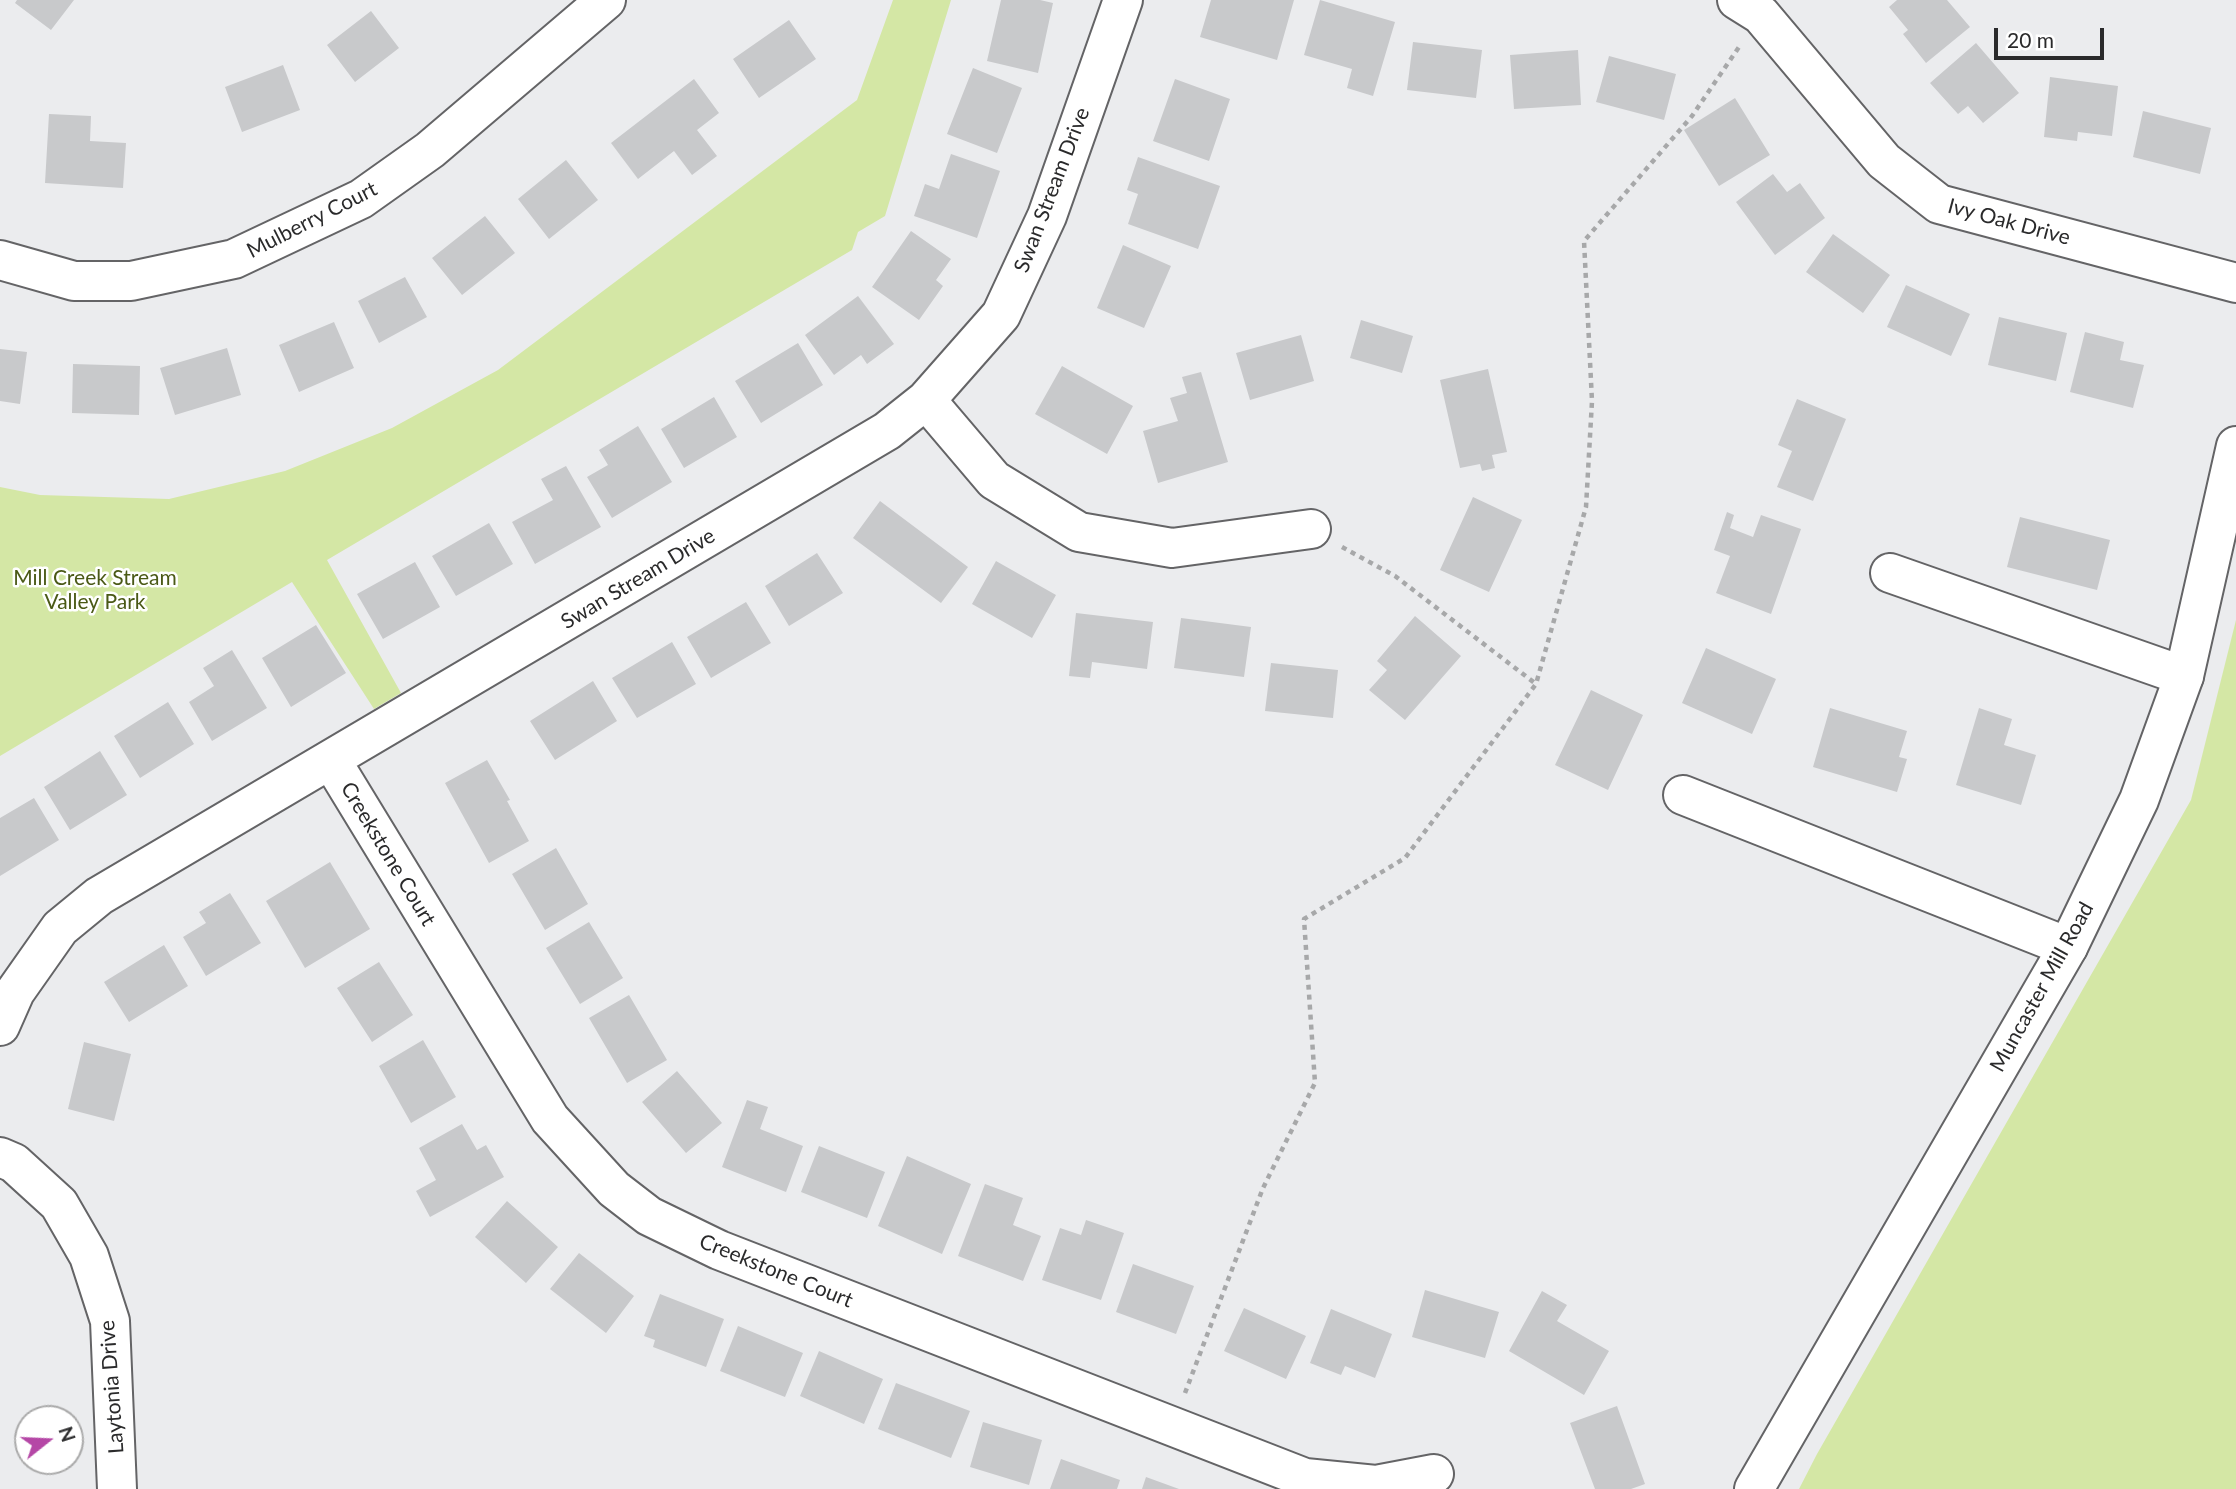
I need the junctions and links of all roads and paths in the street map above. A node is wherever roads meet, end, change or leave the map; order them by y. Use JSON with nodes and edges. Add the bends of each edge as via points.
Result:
{"nodes":[{"id":1,"x":606,"y":0,"type":"edge"},
{"id":2,"x":1123,"y":0,"type":"edge"},
{"id":3,"x":1757,"y":5,"type":"edge"},
{"id":4,"x":0,"y":260,"type":"edge"},
{"id":5,"x":2236,"y":282,"type":"edge"},
{"id":6,"x":926,"y":400,"type":"junction"},
{"id":7,"x":2236,"y":446,"type":"edge"},
{"id":8,"x":1311,"y":529,"type":"joint"},
{"id":9,"x":1890,"y":573,"type":"dead end"},
{"id":10,"x":2184,"y":676,"type":"junction"},
{"id":11,"x":1536,"y":684,"type":"junction"},
{"id":12,"x":331,"y":760,"type":"junction"},
{"id":13,"x":1683,"y":795,"type":"dead end"},
{"id":14,"x":2068,"y":947,"type":"junction"},
{"id":15,"x":0,"y":1026,"type":"edge"},
{"id":16,"x":0,"y":1157,"type":"edge"},
{"id":17,"x":1172,"y":1426,"type":"junction"},
{"id":18,"x":1434,"y":1474,"type":"dead end"},
{"id":19,"x":117,"y":1489,"type":"edge"},
{"id":20,"x":1754,"y":1489,"type":"edge"}],
"edges":[{"from":1,"to":4,"type":"street","name":"Mulberry Court","via":[[430,150],[361,199],[234,260],[131,281],[74,281]]},
{"from":2,"to":6,"type":"street","name":"Swan Stream Drive","via":[[1047,216],[1001,315]]},
{"from":3,"to":5,"type":"street","name":"Ivy Oak Drive","via":[[1884,161],[1939,204]]},
{"from":3,"to":11,"type":"path","via":[[1692,116],[1584,241],[1592,401],[1586,507]]},
{"from":6,"to":8,"type":"street","via":[[994,481],[1079,533],[1172,548]]},
{"from":6,"to":12,"type":"street","name":"Swan Stream Drive","via":[[887,431]]},
{"from":7,"to":10,"type":"street","name":"Muncaster Mill Road"},
{"from":8,"to":11,"type":"path","via":[[1395,576]]},
{"from":9,"to":10,"type":"street"},
{"from":10,"to":14,"type":"street","name":"Muncaster Mill Road","via":[[2139,800]]},
{"from":11,"to":17,"type":"path","via":[[1405,858],[1304,919],[1315,1083],[1263,1188]]},
{"from":12,"to":15,"type":"street","name":"Swan Stream Drive","via":[[99,896],[60,928],[15,992]]},
{"from":12,"to":17,"type":"street","name":"Creekstone Court","via":[[550,1119],[614,1189],[649,1216],[719,1250]]},
{"from":13,"to":14,"type":"street"},
{"from":14,"to":20,"type":"street","name":"Muncaster Mill Road"},
{"from":16,"to":19,"type":"street","name":"Laytonia Drive","via":[[59,1204],[89,1256],[110,1321]]},
{"from":17,"to":18,"type":"street","name":"Creekstone Court","via":[[1306,1478],[1376,1485]]}]}
